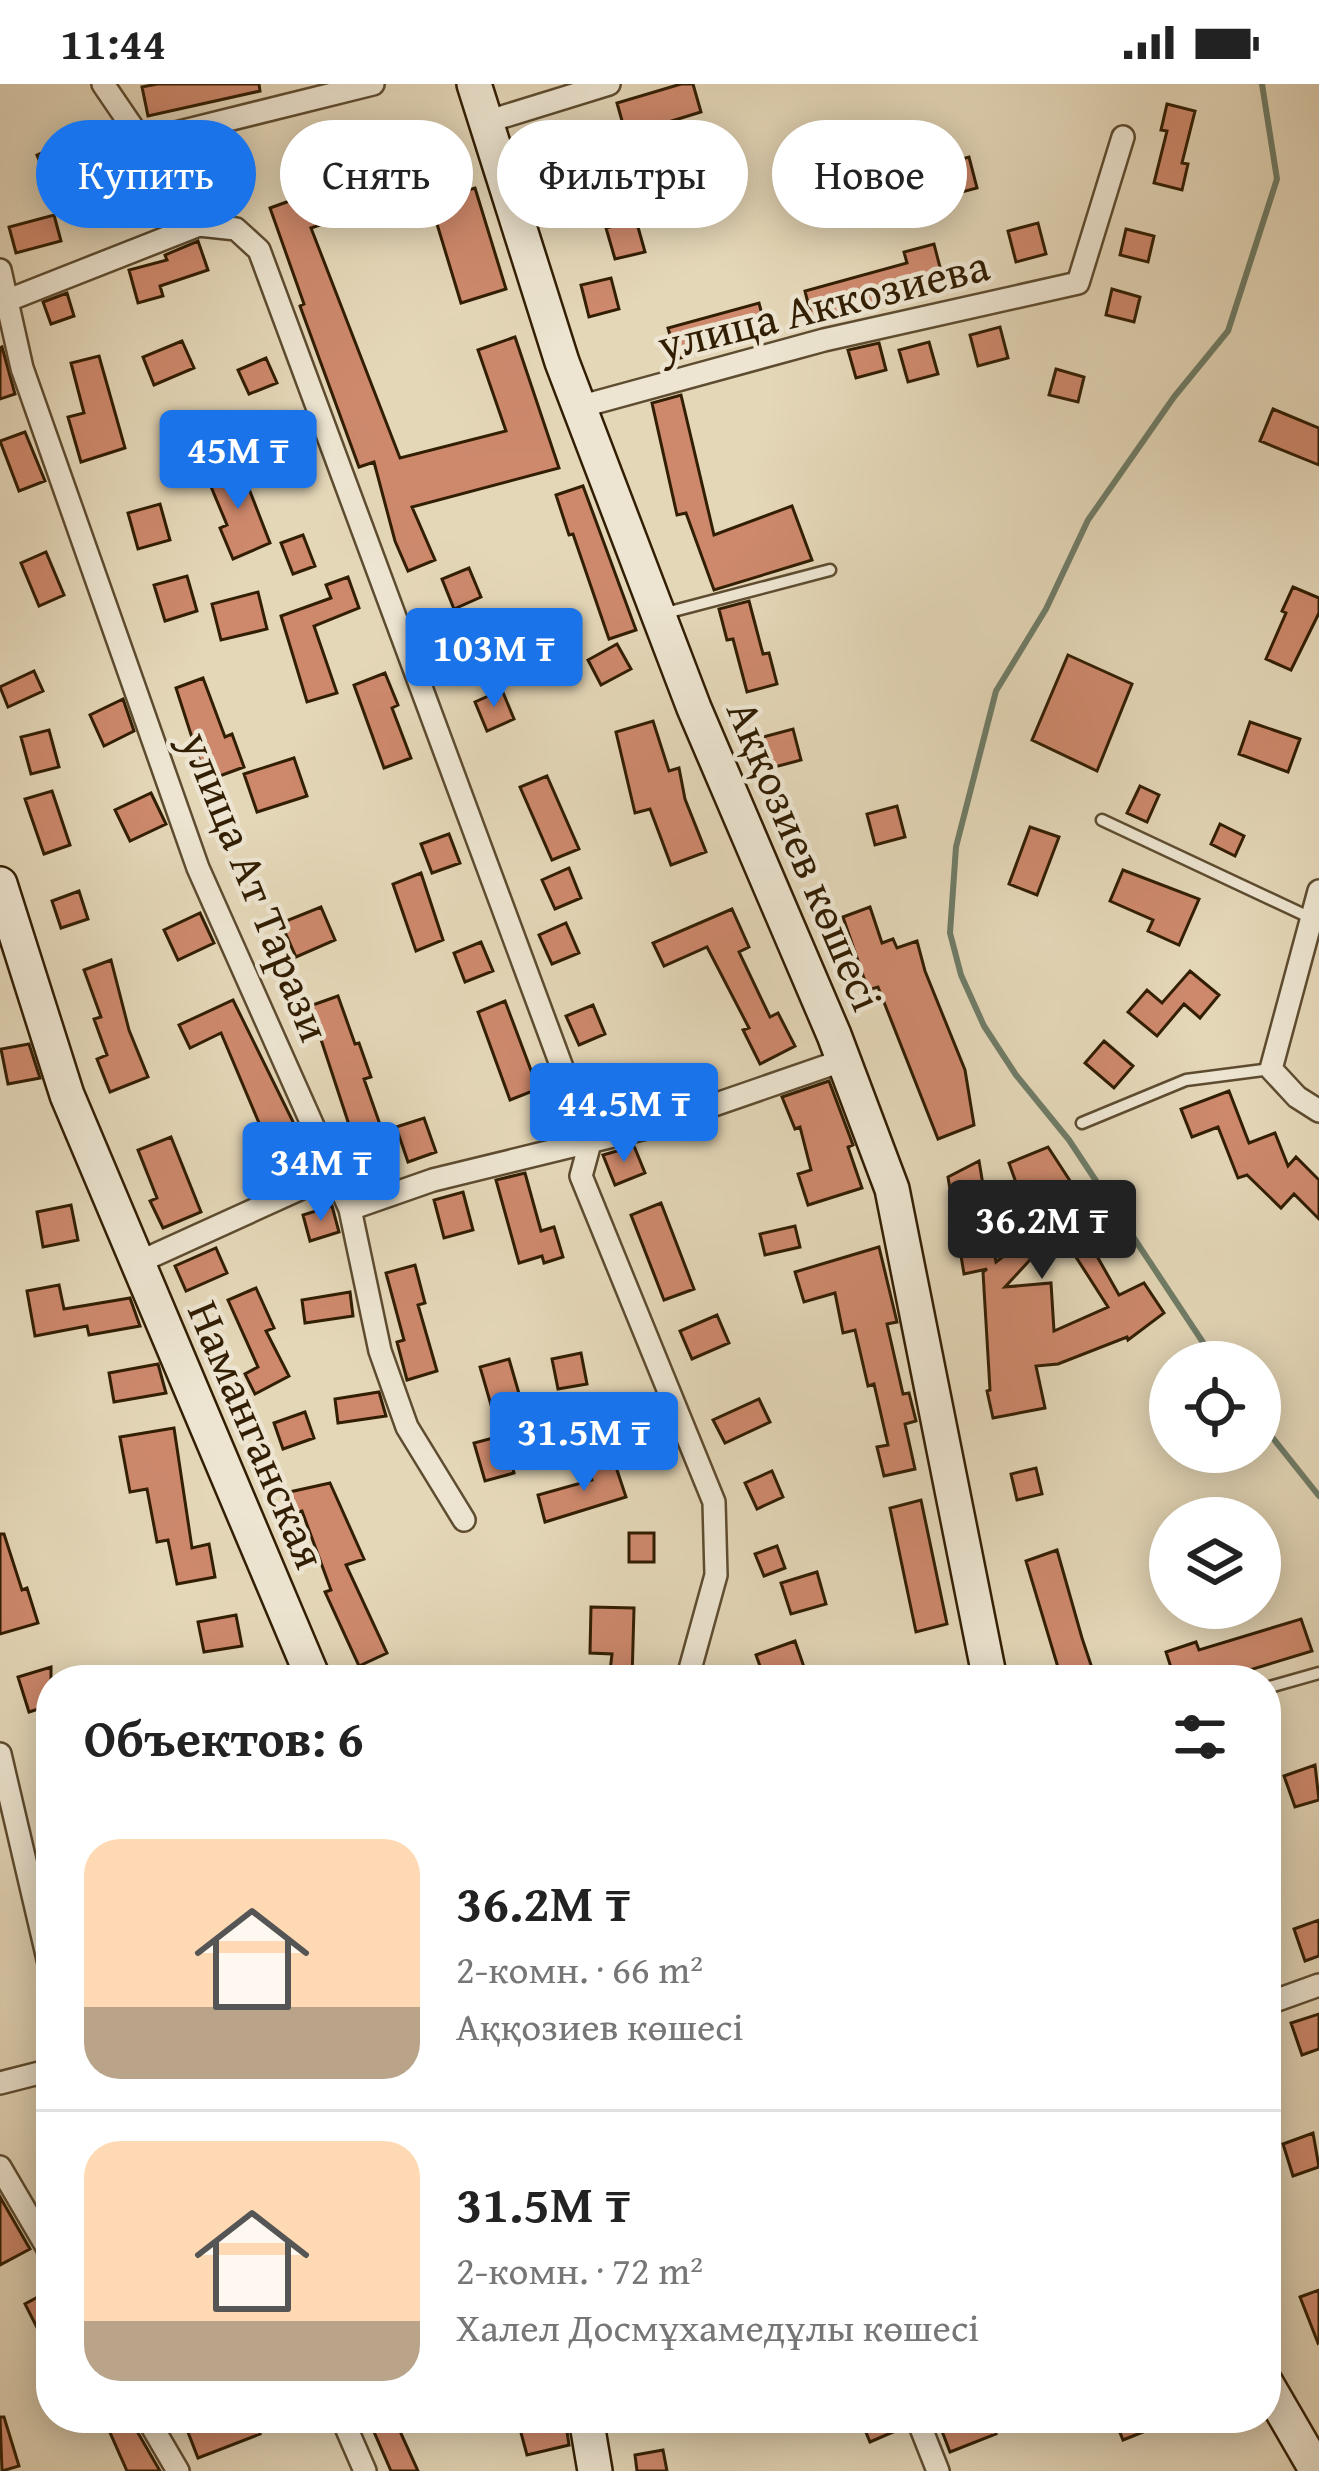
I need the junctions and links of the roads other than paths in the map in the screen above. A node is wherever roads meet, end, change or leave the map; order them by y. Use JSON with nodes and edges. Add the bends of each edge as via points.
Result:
{"nodes":[{"id":1,"x":103,"y":84,"type":"edge"},
{"id":2,"x":374,"y":84,"type":"edge"},
{"id":3,"x":474,"y":84,"type":"edge"},
{"id":4,"x":609,"y":84,"type":"edge"},
{"id":5,"x":126,"y":120,"type":"edge"},
{"id":6,"x":229,"y":120,"type":"edge"},
{"id":7,"x":486,"y":122,"type":"junction"},
{"id":8,"x":1124,"y":137,"type":"dead end"},
{"id":9,"x":193,"y":228,"type":"edge"},
{"id":10,"x":221,"y":228,"type":"edge"},
{"id":11,"x":0,"y":270,"type":"edge"},
{"id":12,"x":6,"y":315,"type":"edge"},
{"id":13,"x":579,"y":407,"type":"junction"},
{"id":14,"x":830,"y":570,"type":"dead end"},
{"id":15,"x":659,"y":615,"type":"junction"},
{"id":16,"x":1102,"y":820,"type":"dead end"},
{"id":17,"x":0,"y":884,"type":"edge"},
{"id":18,"x":1319,"y":891,"type":"edge"},
{"id":19,"x":1316,"y":921,"type":"edge"},
{"id":20,"x":844,"y":1060,"type":"junction"},
{"id":21,"x":1271,"y":1069,"type":"junction"},
{"id":22,"x":1319,"y":1111,"type":"edge"},
{"id":23,"x":1082,"y":1123,"type":"dead end"},
{"id":24,"x":590,"y":1143,"type":"junction"},
{"id":25,"x":335,"y":1173,"type":"junction"},
{"id":26,"x":350,"y":1209,"type":"junction"},
{"id":27,"x":137,"y":1263,"type":"junction"},
{"id":28,"x":464,"y":1520,"type":"dead end"},
{"id":29,"x":308,"y":1665,"type":"edge"},
{"id":30,"x":690,"y":1665,"type":"edge"},
{"id":31,"x":987,"y":1665,"type":"edge"},
{"id":32,"x":1319,"y":1673,"type":"edge"},
{"id":33,"x":1281,"y":1684,"type":"edge"},
{"id":34,"x":0,"y":1754,"type":"edge"},
{"id":35,"x":36,"y":1908,"type":"edge"},
{"id":36,"x":1319,"y":1985,"type":"edge"},
{"id":37,"x":1281,"y":1999,"type":"edge"},
{"id":38,"x":36,"y":2074,"type":"edge"},
{"id":39,"x":0,"y":2083,"type":"edge"},
{"id":40,"x":0,"y":2167,"type":"edge"},
{"id":41,"x":36,"y":2228,"type":"edge"},
{"id":42,"x":1281,"y":2409,"type":"edge"},
{"id":43,"x":156,"y":2433,"type":"edge"},
{"id":44,"x":349,"y":2433,"type":"edge"},
{"id":45,"x":589,"y":2433,"type":"edge"},
{"id":46,"x":923,"y":2433,"type":"edge"},
{"id":47,"x":178,"y":2471,"type":"edge"},
{"id":48,"x":365,"y":2471,"type":"edge"},
{"id":49,"x":595,"y":2471,"type":"edge"},
{"id":50,"x":938,"y":2471,"type":"edge"},
{"id":51,"x":1317,"y":2471,"type":"edge"}],
"edges":[{"from":1,"to":5,"type":"street"},
{"from":2,"to":6,"type":"street"},
{"from":3,"to":7,"type":"main road","name":"Аққозиев көшесі"},
{"from":4,"to":7,"type":"street"},
{"from":7,"to":13,"type":"main road","name":"Аққозиев көшесі"},
{"from":8,"to":13,"type":"street","name":"улица Аккозиева","via":[[1078,283]]},
{"from":9,"to":12,"type":"street"},
{"from":10,"to":24,"type":"street","via":[[259,250]]},
{"from":11,"to":12,"type":"street","name":"улица Ат Тарази"},
{"from":12,"to":25,"type":"street","name":"улица Ат Тарази","via":[[198,868]]},
{"from":13,"to":15,"type":"main road","name":"Аққозиев көшесі"},
{"from":14,"to":15,"type":"lane"},
{"from":15,"to":20,"type":"main road","name":"Аққозиев көшесі"},
{"from":16,"to":19,"type":"lane"},
{"from":17,"to":27,"type":"main road","name":"Наманганская","via":[[67,1095]]},
{"from":18,"to":19,"type":"street"},
{"from":19,"to":21,"type":"street"},
{"from":20,"to":24,"type":"street"},
{"from":20,"to":31,"type":"main road","name":"Аққозиев көшесі","via":[[892,1190]]},
{"from":21,"to":22,"type":"street"},
{"from":21,"to":23,"type":"lane","via":[[1186,1080]]},
{"from":24,"to":26,"type":"street"},
{"from":24,"to":30,"type":"street","via":[[581,1176],[714,1502],[716,1576]]},
{"from":25,"to":26,"type":"street","name":"улица Ат Тарази"},
{"from":25,"to":27,"type":"street"},
{"from":26,"to":28,"type":"street","name":"улица Ат Тарази","via":[[380,1351],[407,1427]]},
{"from":27,"to":29,"type":"main road","name":"Наманганская"},
{"from":32,"to":33,"type":"lane"},
{"from":34,"to":35,"type":"street"},
{"from":36,"to":37,"type":"street"},
{"from":38,"to":39,"type":"street"},
{"from":40,"to":41,"type":"street"},
{"from":42,"to":51,"type":"main road"},
{"from":43,"to":47,"type":"street"},
{"from":44,"to":48,"type":"street"},
{"from":45,"to":49,"type":"main road"},
{"from":46,"to":50,"type":"street"}]}
